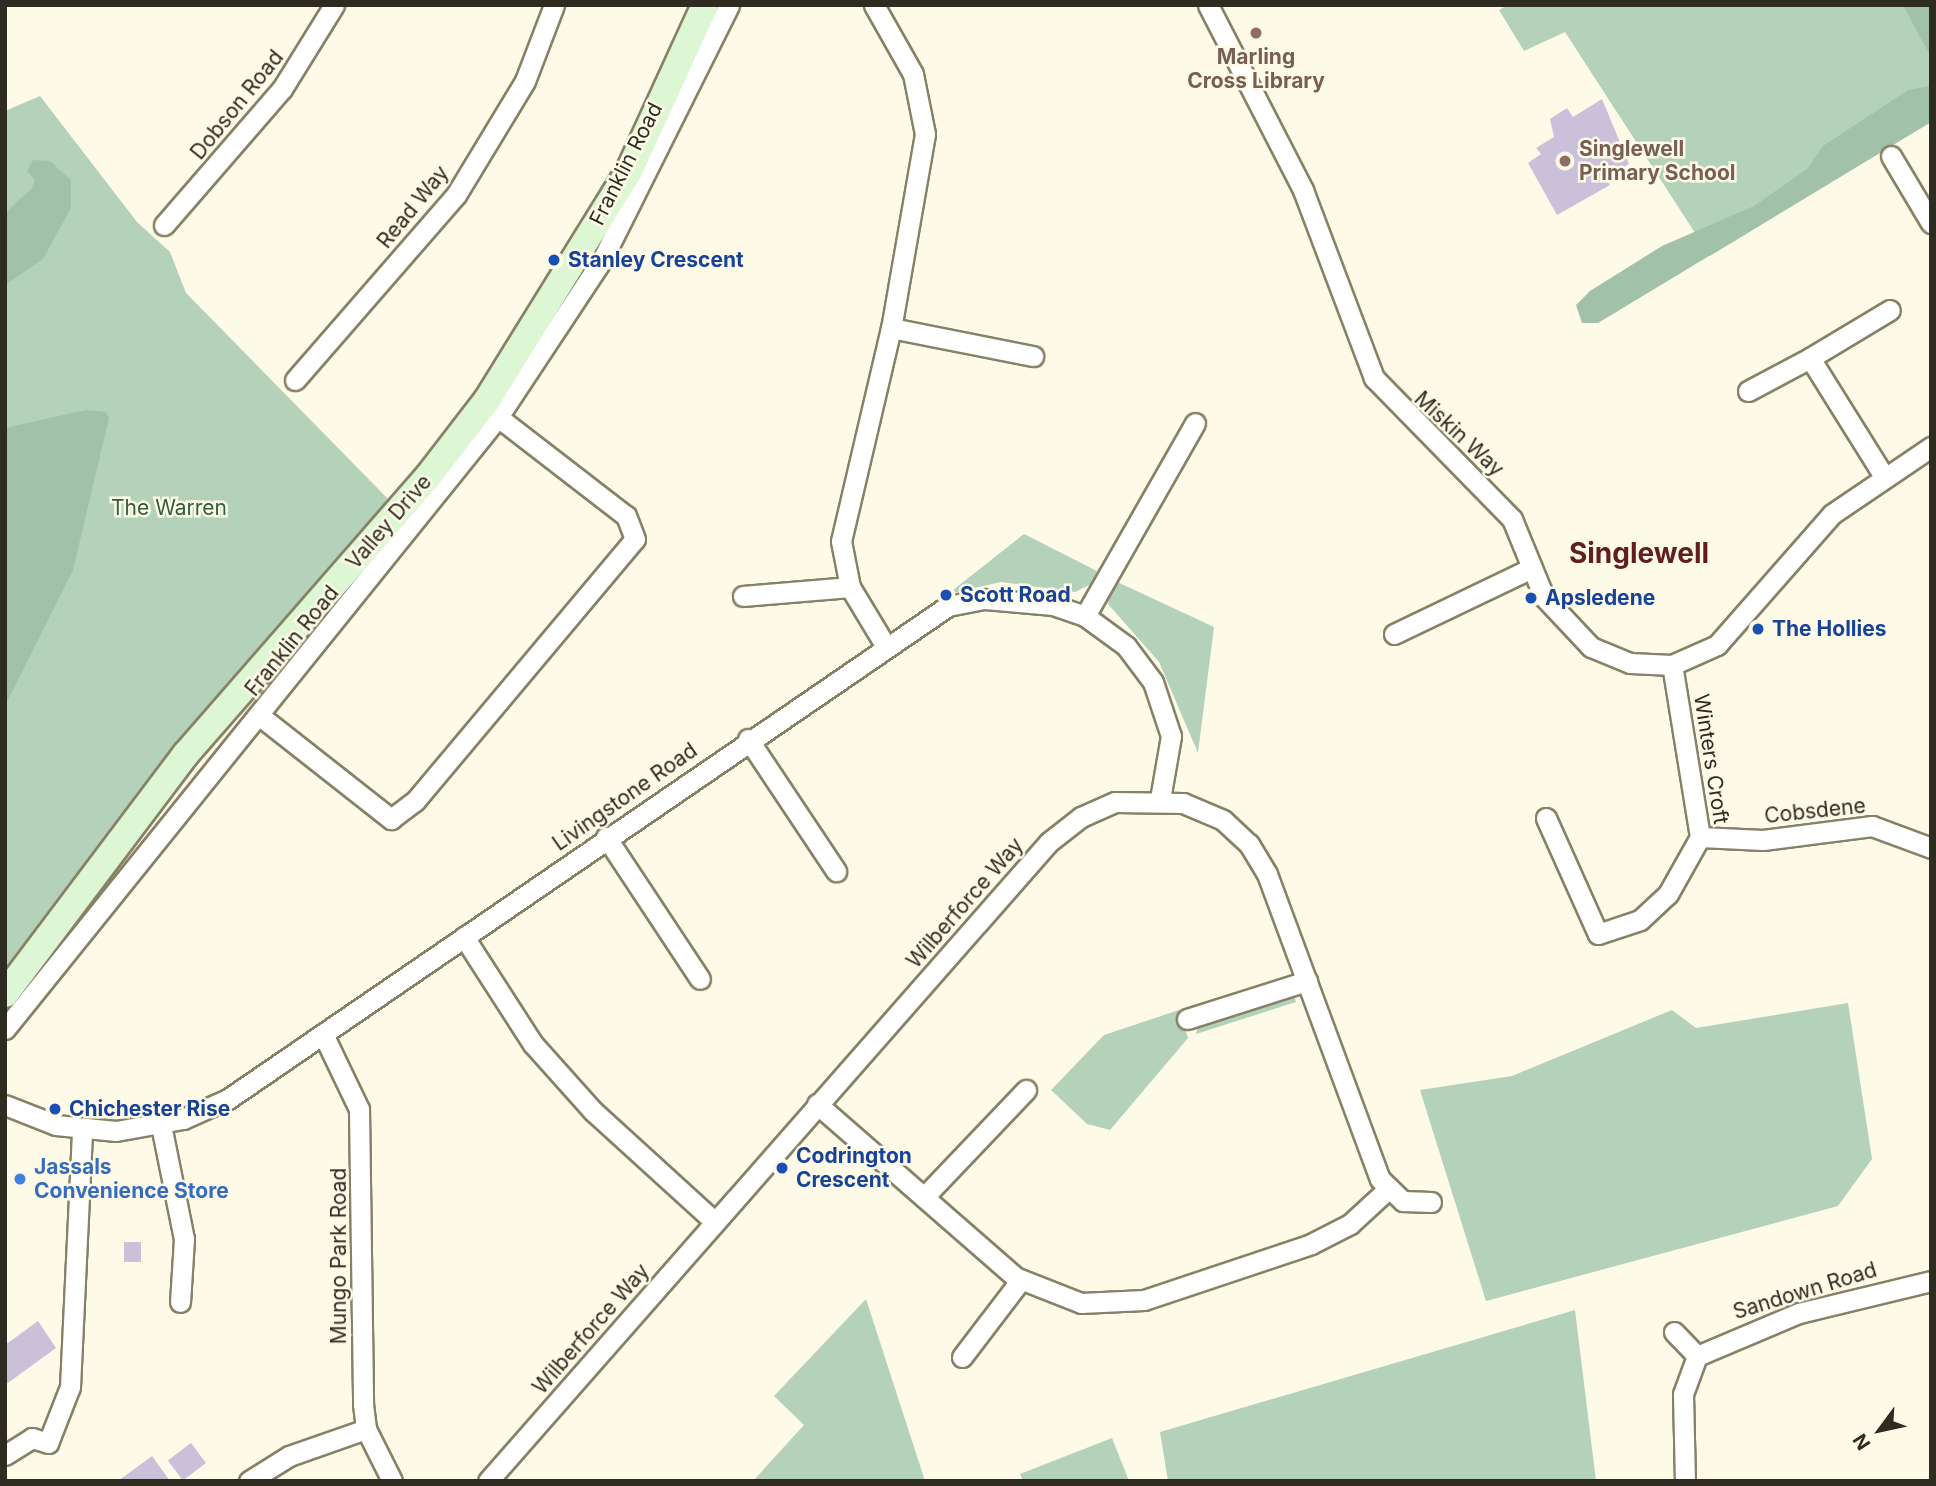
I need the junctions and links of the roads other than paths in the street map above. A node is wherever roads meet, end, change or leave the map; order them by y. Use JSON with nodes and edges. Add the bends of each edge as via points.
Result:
{"nodes":[{"id":1,"x":334,"y":5,"type":"edge"},
{"id":2,"x":554,"y":5,"type":"edge"},
{"id":3,"x":729,"y":5,"type":"edge"},
{"id":4,"x":874,"y":5,"type":"edge"},
{"id":5,"x":1208,"y":5,"type":"edge"},
{"id":6,"x":697,"y":7,"type":"edge"},
{"id":7,"x":1891,"y":156,"type":"dead end"},
{"id":8,"x":1931,"y":223,"type":"edge"},
{"id":9,"x":164,"y":225,"type":"dead end"},
{"id":10,"x":1890,"y":310,"type":"dead end"},
{"id":11,"x":891,"y":328,"type":"junction"},
{"id":12,"x":1033,"y":356,"type":"dead end"},
{"id":13,"x":1810,"y":358,"type":"junction"},
{"id":14,"x":295,"y":380,"type":"dead end"},
{"id":15,"x":1748,"y":391,"type":"dead end"},
{"id":16,"x":498,"y":417,"type":"junction"},
{"id":17,"x":1195,"y":423,"type":"dead end"},
{"id":18,"x":1931,"y":447,"type":"edge"},
{"id":19,"x":1883,"y":475,"type":"junction"},
{"id":20,"x":1532,"y":568,"type":"junction"},
{"id":21,"x":850,"y":587,"type":"junction"},
{"id":22,"x":743,"y":596,"type":"dead end"},
{"id":23,"x":1085,"y":616,"type":"junction"},
{"id":24,"x":1395,"y":634,"type":"dead end"},
{"id":25,"x":885,"y":645,"type":"junction"},
{"id":26,"x":1672,"y":665,"type":"junction"},
{"id":27,"x":260,"y":716,"type":"junction"},
{"id":28,"x":748,"y":739,"type":"junction"},
{"id":29,"x":1160,"y":799,"type":"junction"},
{"id":30,"x":1546,"y":818,"type":"dead end"},
{"id":31,"x":606,"y":837,"type":"junction"},
{"id":32,"x":1700,"y":837,"type":"junction"},
{"id":33,"x":1931,"y":848,"type":"edge"},
{"id":34,"x":836,"y":871,"type":"dead end"},
{"id":35,"x":464,"y":937,"type":"junction"},
{"id":36,"x":701,"y":979,"type":"dead end"},
{"id":37,"x":1307,"y":981,"type":"junction"},
{"id":38,"x":5,"y":994,"type":"edge"},
{"id":39,"x":1188,"y":1021,"type":"dead end"},
{"id":40,"x":5,"y":1029,"type":"edge"},
{"id":41,"x":323,"y":1034,"type":"junction"},
{"id":42,"x":1026,"y":1090,"type":"dead end"},
{"id":43,"x":817,"y":1104,"type":"junction"},
{"id":44,"x":5,"y":1105,"type":"edge"},
{"id":45,"x":161,"y":1125,"type":"junction"},
{"id":46,"x":82,"y":1130,"type":"junction"},
{"id":47,"x":1387,"y":1190,"type":"junction"},
{"id":48,"x":924,"y":1198,"type":"junction"},
{"id":49,"x":1431,"y":1202,"type":"dead end"},
{"id":50,"x":715,"y":1222,"type":"junction"},
{"id":51,"x":1020,"y":1281,"type":"junction"},
{"id":52,"x":1931,"y":1281,"type":"edge"},
{"id":53,"x":180,"y":1302,"type":"dead end"},
{"id":54,"x":1674,"y":1332,"type":"dead end"},
{"id":55,"x":1697,"y":1356,"type":"junction"},
{"id":56,"x":962,"y":1357,"type":"dead end"},
{"id":57,"x":366,"y":1429,"type":"junction"},
{"id":58,"x":5,"y":1455,"type":"edge"},
{"id":59,"x":249,"y":1481,"type":"edge"},
{"id":60,"x":392,"y":1481,"type":"edge"},
{"id":61,"x":488,"y":1481,"type":"edge"},
{"id":62,"x":1685,"y":1481,"type":"edge"}],
"edges":[{"from":1,"to":9,"type":"street","name":"Dobson Road","via":[[282,89]]},
{"from":2,"to":14,"type":"street","name":"Read Way","via":[[525,81],[456,195]]},
{"from":3,"to":16,"type":"street","name":"Franklin Road","via":[[602,260]]},
{"from":4,"to":11,"type":"street","via":[[914,74],[925,134]]},
{"from":5,"to":20,"type":"street","name":"Miskin Way","via":[[1303,190],[1374,378],[1402,414],[1488,490],[1512,519]]},
{"from":6,"to":38,"type":"street","name":"Valley Drive","via":[[629,171],[487,400],[427,478],[186,754]]},
{"from":7,"to":8,"type":"street"},
{"from":10,"to":13,"type":"street"},
{"from":11,"to":12,"type":"street"},
{"from":11,"to":21,"type":"street","via":[[841,541]]},
{"from":13,"to":15,"type":"street"},
{"from":13,"to":19,"type":"street"},
{"from":16,"to":27,"type":"street","name":"Franklin Road"},
{"from":16,"to":27,"type":"street","via":[[626,516],[635,539],[415,801],[391,819]]},
{"from":17,"to":23,"type":"street"},
{"from":18,"to":19,"type":"street"},
{"from":19,"to":26,"type":"street","via":[[1832,514],[1728,635]]},
{"from":20,"to":24,"type":"street"},
{"from":20,"to":26,"type":"street","name":"Miskin Way","via":[[1544,597],[1591,647],[1630,663]]},
{"from":21,"to":22,"type":"street"},
{"from":21,"to":25,"type":"street"},
{"from":23,"to":25,"type":"street","name":"Livingstone Road","via":[[1053,605],[985,599],[948,606]]},
{"from":23,"to":29,"type":"street","name":"Livingstone Road","via":[[1126,646],[1153,682],[1171,736]]},
{"from":25,"to":28,"type":"street","name":"Livingstone Road"},
{"from":26,"to":32,"type":"street","name":"Winters Croft"},
{"from":27,"to":40,"type":"street","name":"Franklin Road"},
{"from":28,"to":31,"type":"street","name":"Livingstone Road"},
{"from":28,"to":34,"type":"street"},
{"from":29,"to":37,"type":"street","name":"Wilberforce Way","via":[[1214,815],[1249,844]]},
{"from":29,"to":43,"type":"street","name":"Wilberforce Way","via":[[1099,808],[1056,836]]},
{"from":30,"to":32,"type":"street","name":"Winters Croft","via":[[1598,934],[1640,920],[1668,894]]},
{"from":31,"to":35,"type":"street","name":"Livingstone Road"},
{"from":31,"to":36,"type":"street"},
{"from":32,"to":33,"type":"street","name":"Cobsdene","via":[[1763,841],[1872,826]]},
{"from":35,"to":41,"type":"street","name":"Livingstone Road"},
{"from":35,"to":50,"type":"street","via":[[533,1044],[593,1111]]},
{"from":37,"to":39,"type":"street"},
{"from":37,"to":47,"type":"street","name":"Wilberforce Way"},
{"from":41,"to":45,"type":"street","name":"Livingstone Road","via":[[228,1099]]},
{"from":41,"to":57,"type":"street","name":"Mungo Park Road","via":[[354,1091],[362,1130]]},
{"from":42,"to":48,"type":"street"},
{"from":43,"to":48,"type":"street"},
{"from":43,"to":50,"type":"street","name":"Wilberforce Way"},
{"from":44,"to":46,"type":"street","name":"Livingstone Road"},
{"from":45,"to":46,"type":"street","name":"Livingstone Road"},
{"from":45,"to":53,"type":"street","via":[[184,1239]]},
{"from":46,"to":58,"type":"street","via":[[70,1387],[48,1443],[32,1438]]},
{"from":47,"to":49,"type":"street","via":[[1407,1203]]},
{"from":47,"to":51,"type":"street","via":[[1328,1236],[1144,1300],[1082,1303]]},
{"from":48,"to":51,"type":"street"},
{"from":50,"to":61,"type":"street","name":"Wilberforce Way"},
{"from":51,"to":56,"type":"street"},
{"from":52,"to":55,"type":"street","name":"Sandown Road","via":[[1798,1312]]},
{"from":54,"to":55,"type":"street"},
{"from":55,"to":62,"type":"street","via":[[1683,1394]]},
{"from":57,"to":59,"type":"street","via":[[289,1455]]},
{"from":57,"to":60,"type":"street","name":"Mungo Park Road"}]}
